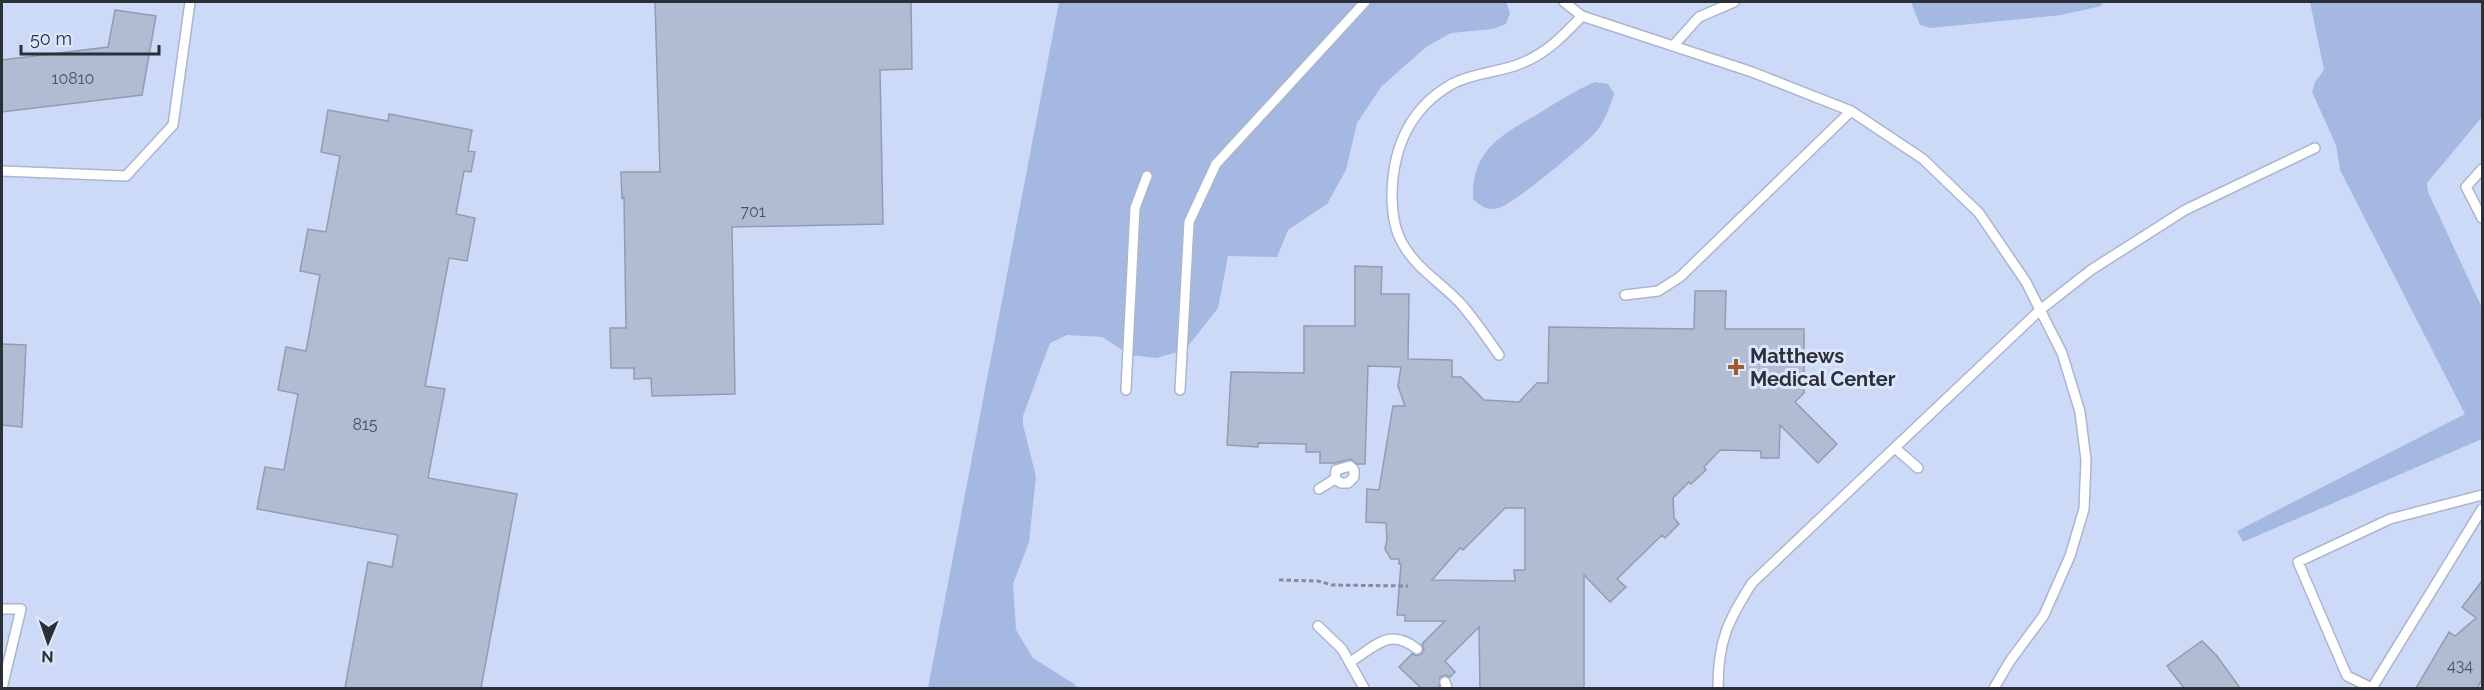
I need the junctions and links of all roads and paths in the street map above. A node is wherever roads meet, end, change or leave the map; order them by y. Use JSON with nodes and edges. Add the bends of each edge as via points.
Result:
{"nodes":[{"id":1,"x":190,"y":2,"type":"edge"},
{"id":2,"x":1365,"y":2,"type":"edge"},
{"id":3,"x":1564,"y":2,"type":"edge"},
{"id":4,"x":1734,"y":2,"type":"edge"},
{"id":5,"x":1582,"y":16,"type":"junction"},
{"id":6,"x":1674,"y":46,"type":"junction"},
{"id":7,"x":1851,"y":111,"type":"junction"},
{"id":8,"x":2315,"y":148,"type":"dead end"},
{"id":9,"x":2482,"y":169,"type":"edge"},
{"id":10,"x":2,"y":171,"type":"edge"},
{"id":11,"x":1147,"y":176,"type":"dead end"},
{"id":12,"x":2482,"y":218,"type":"edge"},
{"id":13,"x":1625,"y":295,"type":"dead end"},
{"id":14,"x":2040,"y":310,"type":"junction"},
{"id":15,"x":1499,"y":355,"type":"dead end"},
{"id":16,"x":1125,"y":390,"type":"dead end"},
{"id":17,"x":1180,"y":390,"type":"dead end"},
{"id":18,"x":1895,"y":448,"type":"junction"},
{"id":19,"x":1918,"y":468,"type":"dead end"},
{"id":20,"x":1335,"y":479,"type":"dead end"},
{"id":21,"x":1319,"y":489,"type":"dead end"},
{"id":22,"x":2482,"y":495,"type":"edge"},
{"id":23,"x":2482,"y":508,"type":"edge"},
{"id":24,"x":1279,"y":580,"type":"dead end"},
{"id":25,"x":1408,"y":586,"type":"dead end"},
{"id":26,"x":2,"y":609,"type":"edge"},
{"id":27,"x":1318,"y":626,"type":"dead end"},
{"id":28,"x":1417,"y":649,"type":"dead end"},
{"id":29,"x":1350,"y":662,"type":"junction"},
{"id":30,"x":2,"y":688,"type":"edge"},
{"id":31,"x":1364,"y":688,"type":"edge"},
{"id":32,"x":1718,"y":688,"type":"edge"},
{"id":33,"x":1994,"y":688,"type":"edge"}],
"edges":[{"from":1,"to":10,"type":"lane","via":[[173,125],[126,176]]},
{"from":2,"to":17,"type":"lane","via":[[1216,164],[1189,222]]},
{"from":3,"to":5,"type":"lane"},
{"from":4,"to":6,"type":"lane","via":[[1699,17]]},
{"from":5,"to":6,"type":"lane"},
{"from":5,"to":15,"type":"lane","via":[[1554,45],[1536,57],[1472,75],[1433,98],[1409,124],[1396,155],[1392,212],[1403,245],[1424,271],[1461,303]]},
{"from":6,"to":7,"type":"lane"},
{"from":7,"to":13,"type":"lane","via":[[1680,277],[1658,291]]},
{"from":7,"to":14,"type":"lane","via":[[1923,159],[1979,213],[2026,282]]},
{"from":8,"to":14,"type":"lane","via":[[2186,210],[2091,270]]},
{"from":9,"to":12,"type":"lane","via":[[2466,187]]},
{"from":11,"to":16,"type":"lane","via":[[1135,208]]},
{"from":14,"to":18,"type":"lane"},
{"from":14,"to":33,"type":"lane","via":[[2062,353],[2080,412],[2086,460],[2084,509],[2070,556],[2044,615]]},
{"from":18,"to":19,"type":"lane"},
{"from":18,"to":32,"type":"lane","via":[[1752,583],[1721,641]]},
{"from":20,"to":21,"type":"lane"},
{"from":22,"to":23,"type":"lane","via":[[2390,519],[2298,562],[2348,676],[2372,688]]},
{"from":24,"to":25,"type":"path"},
{"from":26,"to":30,"type":"lane","via":[[21,609]]},
{"from":27,"to":29,"type":"lane"},
{"from":28,"to":29,"type":"lane","via":[[1395,637]]},
{"from":29,"to":31,"type":"lane"}]}
